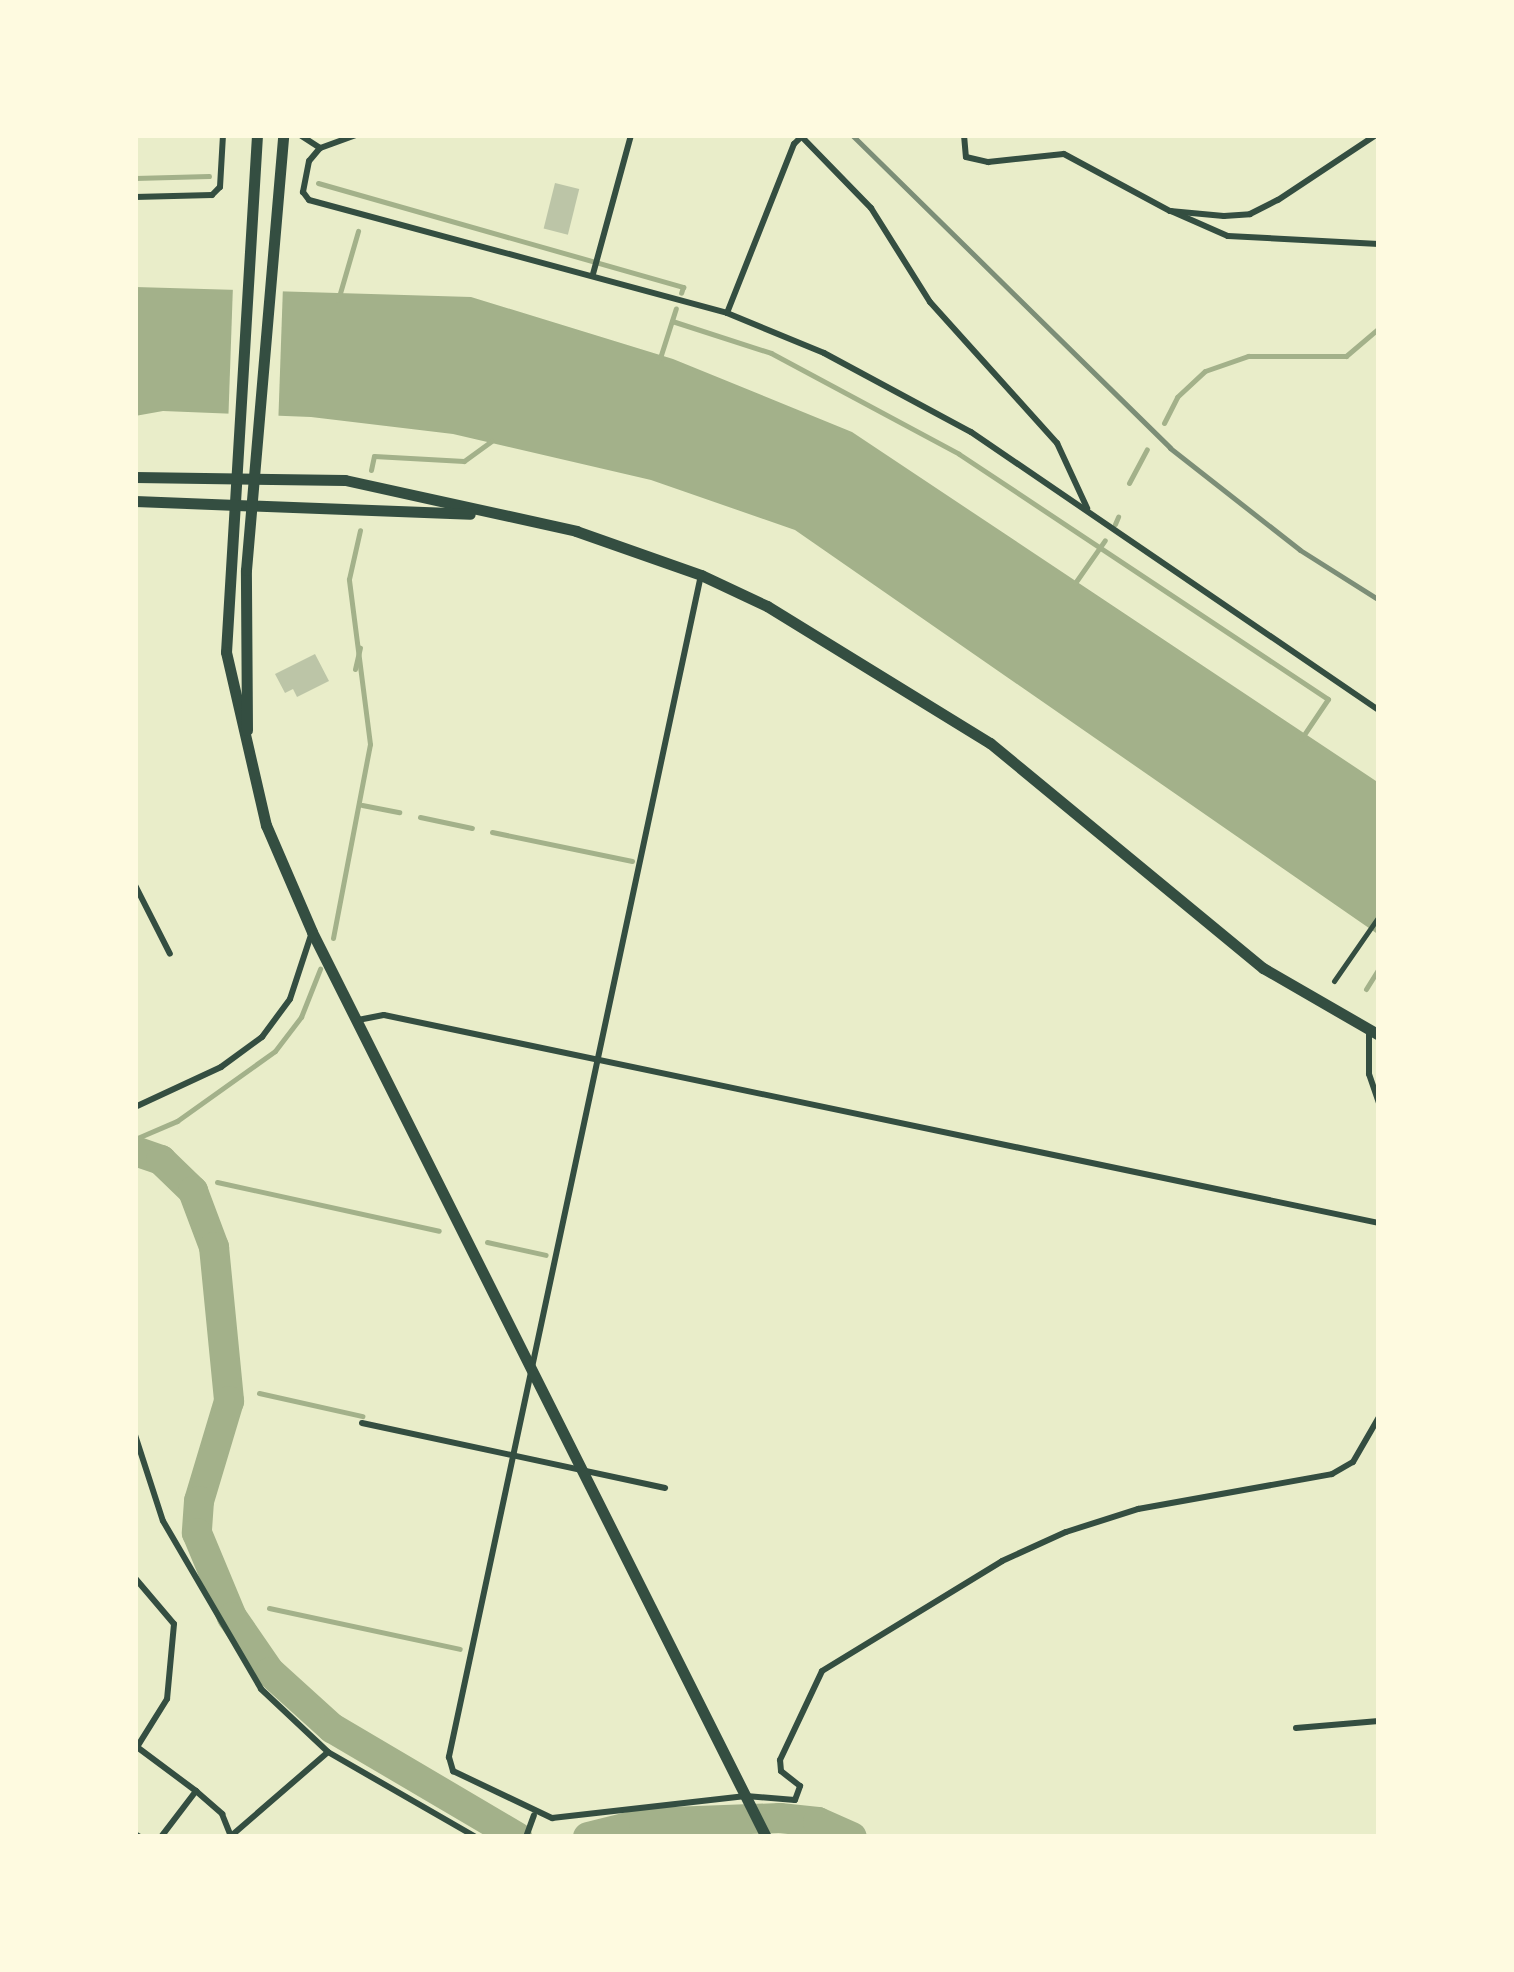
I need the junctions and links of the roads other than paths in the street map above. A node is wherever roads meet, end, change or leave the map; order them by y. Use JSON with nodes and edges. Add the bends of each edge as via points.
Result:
{"nodes":[{"id":1,"x":223,"y":135,"type":"edge"},
{"id":2,"x":257,"y":135,"type":"edge"},
{"id":3,"x":283,"y":135,"type":"edge"},
{"id":4,"x":300,"y":135,"type":"edge"},
{"id":5,"x":356,"y":135,"type":"edge"},
{"id":6,"x":630,"y":135,"type":"edge"},
{"id":7,"x":802,"y":135,"type":"edge"},
{"id":8,"x":964,"y":135,"type":"edge"},
{"id":9,"x":1376,"y":135,"type":"edge"},
{"id":10,"x":320,"y":148,"type":"junction"},
{"id":11,"x":135,"y":197,"type":"edge"},
{"id":12,"x":1170,"y":211,"type":"junction"},
{"id":13,"x":1379,"y":244,"type":"edge"},
{"id":14,"x":593,"y":274,"type":"junction"},
{"id":15,"x":727,"y":312,"type":"junction"},
{"id":16,"x":233,"y":475,"type":"junction"},
{"id":17,"x":258,"y":476,"type":"junction"},
{"id":18,"x":135,"y":477,"type":"edge"},
{"id":19,"x":135,"y":500,"type":"edge"},
{"id":20,"x":231,"y":501,"type":"junction"},
{"id":21,"x":255,"y":503,"type":"junction"},
{"id":22,"x":1088,"y":511,"type":"junction"},
{"id":23,"x":509,"y":517,"type":"junction"},
{"id":24,"x":701,"y":575,"type":"junction"},
{"id":25,"x":1379,"y":710,"type":"edge"},
{"id":26,"x":250,"y":764,"type":"junction"},
{"id":27,"x":135,"y":885,"type":"edge"},
{"id":28,"x":1379,"y":916,"type":"edge"},
{"id":29,"x":312,"y":932,"type":"junction"},
{"id":30,"x":170,"y":954,"type":"dead end"},
{"id":31,"x":1334,"y":981,"type":"dead end"},
{"id":32,"x":357,"y":1020,"type":"junction"},
{"id":33,"x":1374,"y":1032,"type":"edge"},
{"id":34,"x":599,"y":1063,"type":"junction"},
{"id":35,"x":1379,"y":1103,"type":"edge"},
{"id":36,"x":135,"y":1107,"type":"edge"},
{"id":37,"x":1379,"y":1223,"type":"edge"},
{"id":38,"x":532,"y":1368,"type":"junction"},
{"id":39,"x":1379,"y":1417,"type":"edge"},
{"id":40,"x":362,"y":1422,"type":"dead end"},
{"id":41,"x":135,"y":1435,"type":"edge"},
{"id":42,"x":513,"y":1456,"type":"junction"},
{"id":43,"x":582,"y":1470,"type":"junction"},
{"id":44,"x":665,"y":1488,"type":"dead end"},
{"id":45,"x":135,"y":1578,"type":"edge"},
{"id":46,"x":1379,"y":1722,"type":"edge"},
{"id":47,"x":1296,"y":1728,"type":"dead end"},
{"id":48,"x":328,"y":1752,"type":"junction"},
{"id":49,"x":196,"y":1791,"type":"junction"},
{"id":50,"x":746,"y":1796,"type":"junction"},
{"id":51,"x":534,"y":1815,"type":"junction"},
{"id":52,"x":161,"y":1837,"type":"edge"},
{"id":53,"x":231,"y":1837,"type":"edge"},
{"id":54,"x":476,"y":1837,"type":"edge"},
{"id":55,"x":526,"y":1837,"type":"edge"},
{"id":56,"x":766,"y":1837,"type":"edge"}],
"edges":[{"from":1,"to":11,"type":"street","via":[[220,187],[212,195]]},
{"from":2,"to":16,"type":"highway"},
{"from":3,"to":17,"type":"highway"},
{"from":4,"to":10,"type":"street"},
{"from":5,"to":10,"type":"street"},
{"from":6,"to":14,"type":"street"},
{"from":7,"to":15,"type":"street"},
{"from":7,"to":22,"type":"street","via":[[870,208],[930,302],[1057,443]]},
{"from":8,"to":12,"type":"street","via":[[966,156],[988,162],[1064,154]]},
{"from":9,"to":12,"type":"street","via":[[1250,214]]},
{"from":10,"to":14,"type":"street","via":[[303,192],[309,200]]},
{"from":12,"to":13,"type":"street","via":[[1228,236]]},
{"from":14,"to":15,"type":"street"},
{"from":15,"to":22,"type":"street","via":[[824,353],[971,432]]},
{"from":16,"to":17,"type":"highway"},
{"from":16,"to":18,"type":"highway"},
{"from":16,"to":20,"type":"highway"},
{"from":17,"to":21,"type":"highway"},
{"from":17,"to":23,"type":"highway","via":[[345,480]]},
{"from":19,"to":20,"type":"highway"},
{"from":20,"to":21,"type":"highway"},
{"from":20,"to":26,"type":"highway","via":[[226,652]]},
{"from":21,"to":23,"type":"highway"},
{"from":21,"to":26,"type":"highway","via":[[244,634]]},
{"from":22,"to":25,"type":"street"},
{"from":23,"to":24,"type":"highway","via":[[576,531]]},
{"from":24,"to":33,"type":"highway","via":[[768,606],[990,742],[1263,968]]},
{"from":24,"to":34,"type":"street"},
{"from":26,"to":29,"type":"highway","via":[[271,838]]},
{"from":27,"to":30,"type":"street"},
{"from":28,"to":31,"type":"street"},
{"from":29,"to":32,"type":"highway"},
{"from":29,"to":36,"type":"street","via":[[290,998],[262,1036],[220,1067]]},
{"from":32,"to":34,"type":"street","via":[[384,1015]]},
{"from":32,"to":38,"type":"highway"},
{"from":33,"to":35,"type":"street","via":[[1368,1074]]},
{"from":34,"to":37,"type":"street"},
{"from":34,"to":38,"type":"street"},
{"from":38,"to":42,"type":"street"},
{"from":38,"to":43,"type":"highway"},
{"from":39,"to":50,"type":"street","via":[[1360,1454],[1332,1474],[1138,1509],[1002,1561],[822,1671],[780,1760],[780,1771],[800,1786],[800,1798]]},
{"from":40,"to":42,"type":"street"},
{"from":41,"to":48,"type":"street","via":[[164,1521],[234,1652],[290,1722]]},
{"from":42,"to":43,"type":"street"},
{"from":42,"to":51,"type":"street","via":[[448,1765]]},
{"from":43,"to":44,"type":"street"},
{"from":43,"to":50,"type":"highway"},
{"from":45,"to":49,"type":"street","via":[[174,1624],[167,1698],[138,1748]]},
{"from":46,"to":47,"type":"street"},
{"from":48,"to":53,"type":"street"},
{"from":48,"to":54,"type":"street"},
{"from":49,"to":52,"type":"street"},
{"from":49,"to":53,"type":"street","via":[[222,1814]]},
{"from":50,"to":51,"type":"street","via":[[620,1806],[571,1818]]},
{"from":50,"to":56,"type":"highway"},
{"from":51,"to":55,"type":"street"}]}
